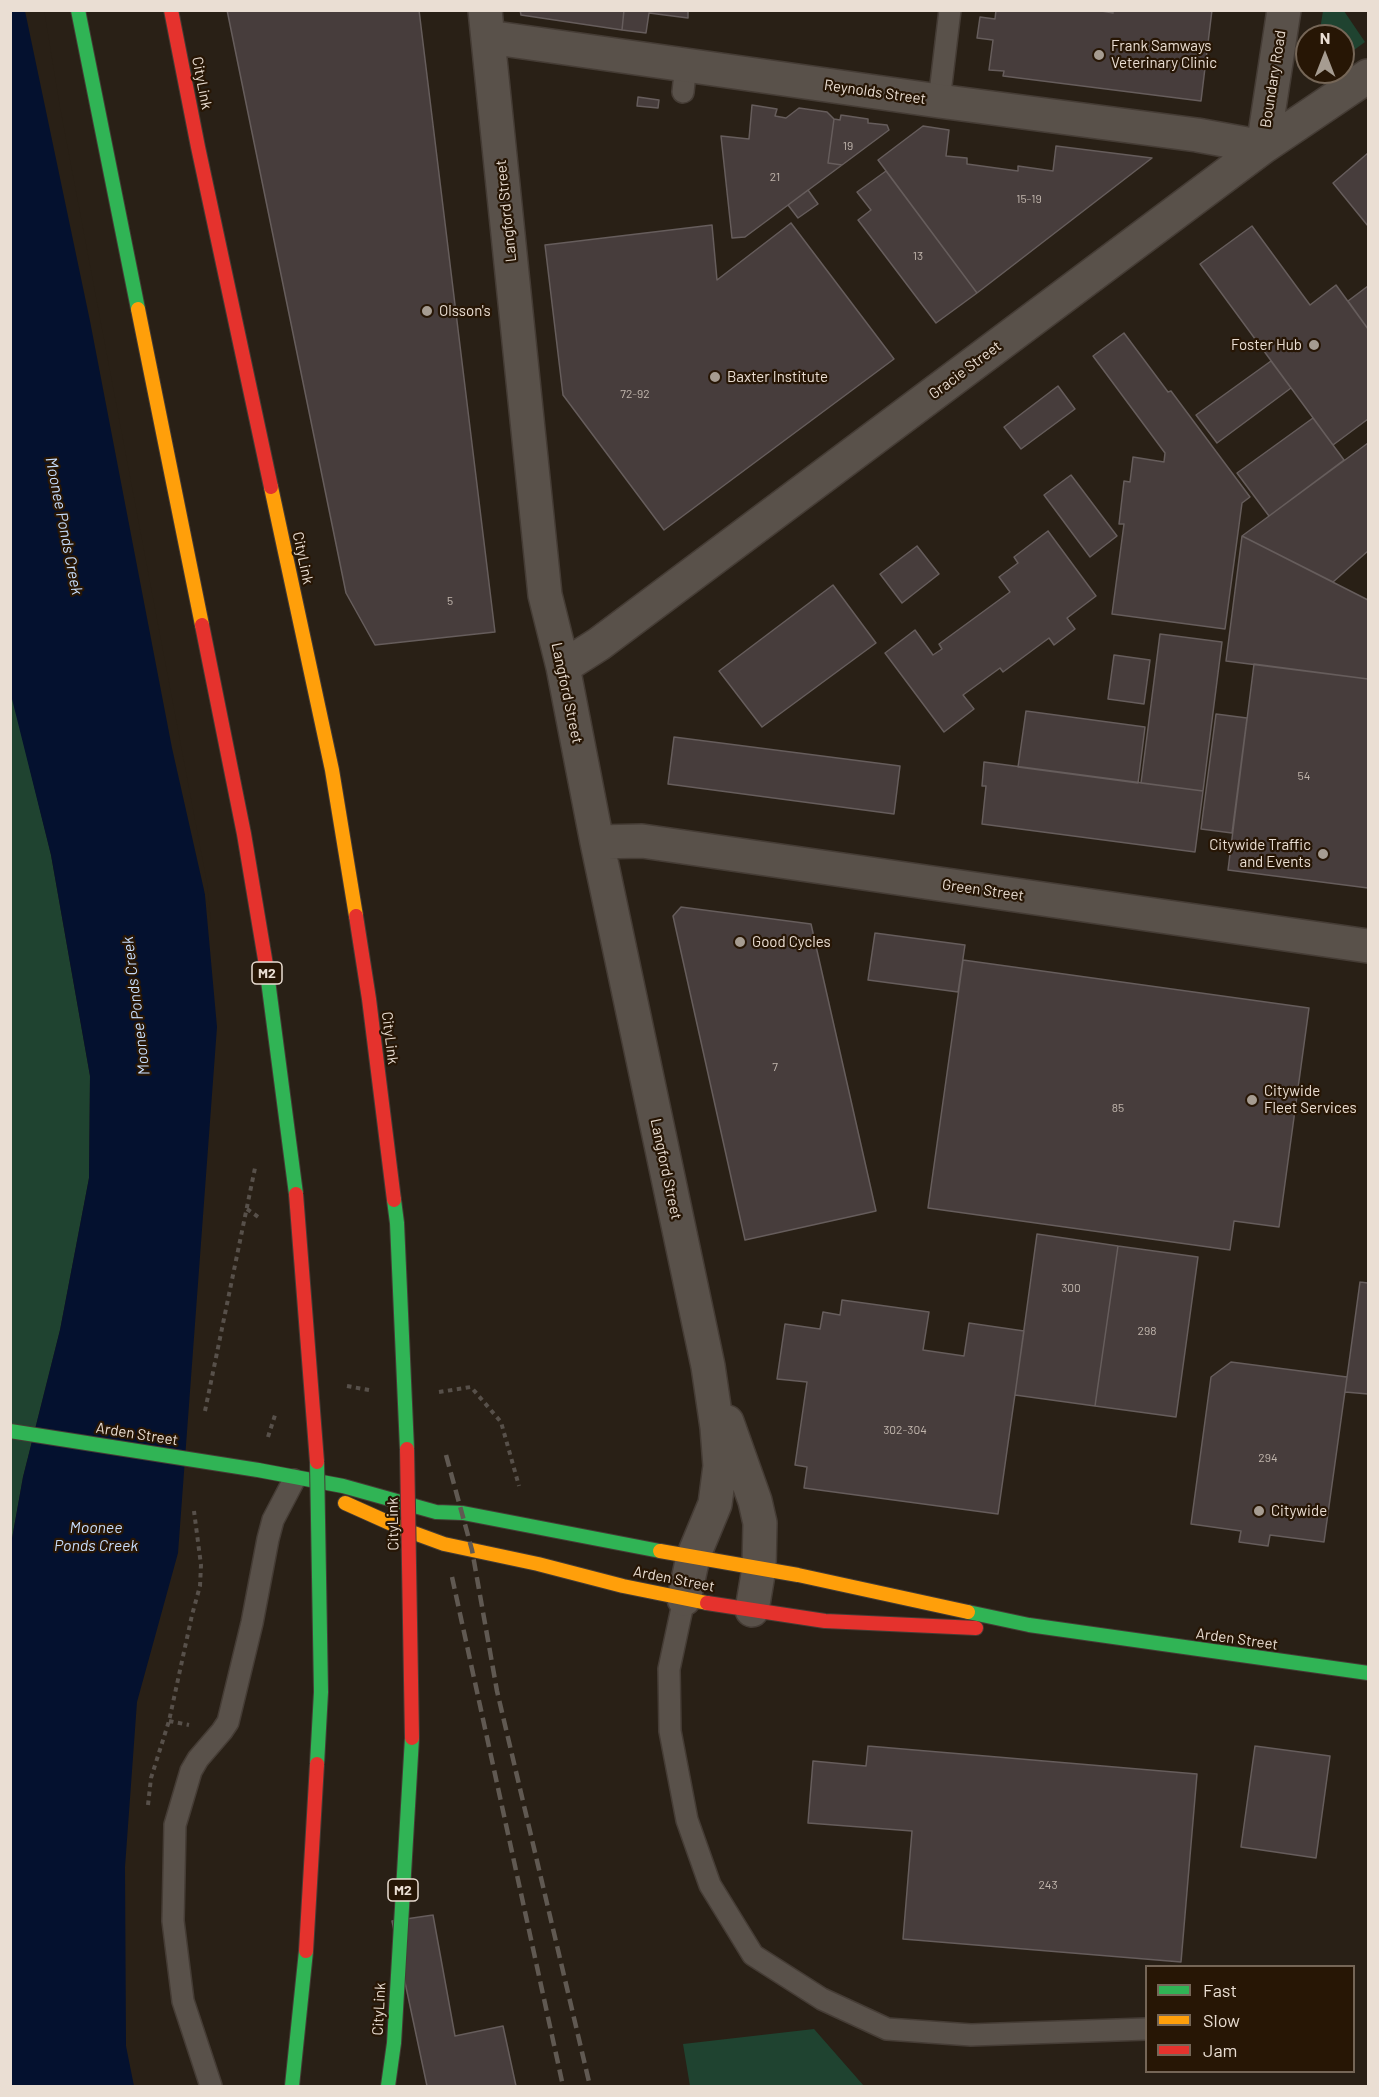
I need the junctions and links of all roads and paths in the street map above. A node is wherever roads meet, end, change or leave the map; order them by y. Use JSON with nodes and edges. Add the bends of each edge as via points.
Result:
{"nodes":[{"id":1,"x":78,"y":10,"type":"edge"},
{"id":2,"x":171,"y":10,"type":"edge"},
{"id":3,"x":950,"y":10,"type":"edge"},
{"id":4,"x":1284,"y":10,"type":"edge"},
{"id":5,"x":486,"y":23,"type":"edge"},
{"id":6,"x":1368,"y":76,"type":"edge"},
{"id":7,"x":939,"y":101,"type":"junction"},
{"id":8,"x":1263,"y":147,"type":"junction"},
{"id":9,"x":563,"y":668,"type":"junction"},
{"id":10,"x":597,"y":842,"type":"junction"},
{"id":11,"x":1368,"y":946,"type":"edge"},
{"id":12,"x":708,"y":1366,"type":"junction"},
{"id":13,"x":10,"y":1431,"type":"edge"},
{"id":14,"x":258,"y":1470,"type":"junction"},
{"id":15,"x":294,"y":1480,"type":"junction"},
{"id":16,"x":194,"y":1511,"type":"dead end"},
{"id":17,"x":693,"y":1557,"type":"junction"},
{"id":18,"x":759,"y":1568,"type":"junction"},
{"id":19,"x":684,"y":1599,"type":"junction"},
{"id":20,"x":752,"y":1610,"type":"junction"},
{"id":21,"x":1101,"y":1636,"type":"junction"},
{"id":22,"x":1368,"y":1670,"type":"edge"},
{"id":23,"x":169,"y":1721,"type":"dead end"},
{"id":24,"x":1145,"y":2029,"type":"edge"},
{"id":25,"x":394,"y":2043,"type":"junction"},
{"id":26,"x":211,"y":2086,"type":"edge"},
{"id":27,"x":292,"y":2086,"type":"edge"},
{"id":28,"x":388,"y":2086,"type":"edge"},
{"id":29,"x":394,"y":2086,"type":"edge"}],
"edges":[{"from":1,"to":27,"type":"main road","number":"M2","bridge":true,"via":[[244,834],[294,1174],[317,1463],[321,1692],[306,1951]]},
{"from":2,"to":25,"type":"main road","name":"CityLink","number":"M2","bridge":true,"via":[[332,770],[369,999],[397,1223],[409,1485],[412,1738]]},
{"from":3,"to":7,"type":"lane"},
{"from":4,"to":8,"type":"street","name":"Boundary Road"},
{"from":5,"to":7,"type":"street","name":"Reynolds Street","via":[[685,78]]},
{"from":5,"to":9,"type":"street","name":"Langford Street","via":[[545,595]]},
{"from":6,"to":8,"type":"street","name":"Gracie Street"},
{"from":7,"to":8,"type":"street","name":"Reynolds Street"},
{"from":8,"to":9,"type":"street","name":"Gracie Street"},
{"from":9,"to":10,"type":"street","name":"Langford Street"},
{"from":10,"to":11,"type":"street","name":"Green Street","via":[[642,841]]},
{"from":10,"to":12,"type":"street","name":"Langford Street"},
{"from":12,"to":17,"type":"street","name":"Langford Street","via":[[720,1466],[715,1504]]},
{"from":12,"to":18,"type":"street","name":"Langford Street","via":[[758,1512]]},
{"from":13,"to":14,"type":"main road","name":"Arden Street","bridge":true},
{"from":14,"to":15,"type":"main road","name":"Arden Street"},
{"from":14,"to":17,"type":"main road","name":"Arden Street","via":[[343,1486],[436,1512],[463,1513]]},
{"from":15,"to":19,"type":"main road","name":"Arden Street","via":[[444,1544]]},
{"from":15,"to":26,"type":"lane","via":[[273,1520],[228,1722],[191,1771],[175,1825],[173,1921],[183,2001]]},
{"from":16,"to":23,"type":"path","via":[[200,1586]]},
{"from":17,"to":18,"type":"main road","name":"Arden Street"},
{"from":17,"to":19,"type":"street","name":"Langford Street"},
{"from":18,"to":20,"type":"street","name":"Langford Street"},
{"from":18,"to":21,"type":"main road","name":"Arden Street","via":[[1029,1625]]},
{"from":19,"to":20,"type":"main road","name":"Arden Street"},
{"from":19,"to":24,"type":"lane","via":[[669,1669],[669,1731],[687,1820],[710,1885],[753,1955],[822,1999],[887,2029],[971,2035]]},
{"from":20,"to":21,"type":"main road","name":"Arden Street","via":[[864,1624]]},
{"from":21,"to":22,"type":"main road","name":"Arden Street"},
{"from":25,"to":28,"type":"main road","name":"CityLink","number":"M2"},
{"from":25,"to":29,"type":"main road"}]}
